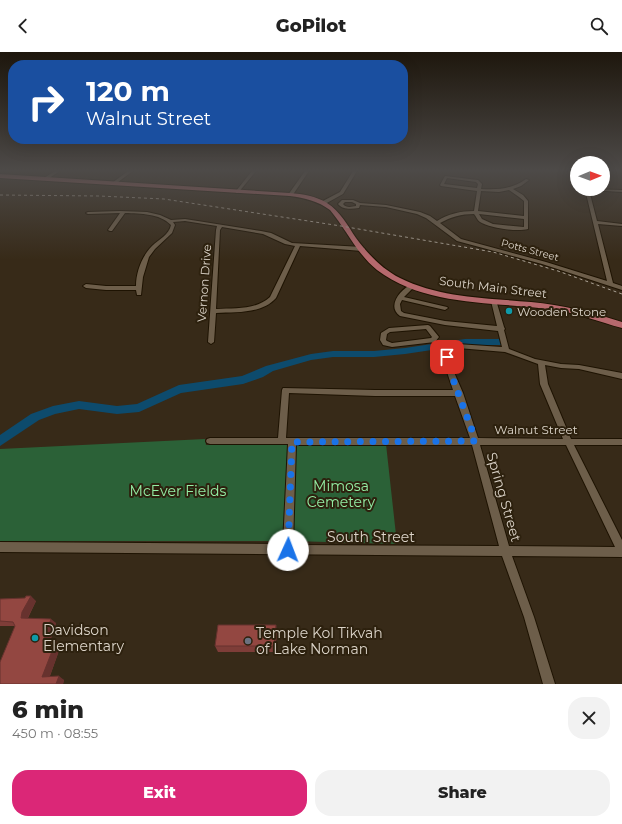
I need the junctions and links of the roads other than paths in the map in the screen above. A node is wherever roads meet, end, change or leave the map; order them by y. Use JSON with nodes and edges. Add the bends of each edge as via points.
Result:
{"nodes":[{"id":1,"x":317,"y":200,"type":"edge"},
{"id":2,"x":330,"y":200,"type":"edge"},
{"id":3,"x":347,"y":200,"type":"edge"},
{"id":4,"x":351,"y":200,"type":"edge"},
{"id":5,"x":478,"y":200,"type":"edge"},
{"id":6,"x":526,"y":200,"type":"edge"},
{"id":7,"x":590,"y":200,"type":"edge"},
{"id":8,"x":325,"y":203,"type":"junction"},
{"id":9,"x":340,"y":204,"type":"junction"},
{"id":10,"x":359,"y":204,"type":"junction"},
{"id":11,"x":476,"y":212,"type":"junction"},
{"id":12,"x":88,"y":213,"type":"dead end"},
{"id":13,"x":123,"y":213,"type":"junction"},
{"id":14,"x":526,"y":218,"type":"junction"},
{"id":15,"x":171,"y":221,"type":"junction"},
{"id":16,"x":596,"y":222,"type":"junction"},
{"id":17,"x":437,"y":223,"type":"junction"},
{"id":18,"x":622,"y":225,"type":"edge"},
{"id":19,"x":220,"y":226,"type":"junction"},
{"id":20,"x":110,"y":230,"type":"dead end"},
{"id":21,"x":298,"y":245,"type":"junction"},
{"id":22,"x":362,"y":249,"type":"junction"},
{"id":23,"x":610,"y":284,"type":"junction"},
{"id":24,"x":86,"y":286,"type":"dead end"},
{"id":25,"x":412,"y":286,"type":"junction"},
{"id":26,"x":138,"y":288,"type":"junction"},
{"id":27,"x":622,"y":288,"type":"edge"},
{"id":28,"x":140,"y":294,"type":"dead end"},
{"id":29,"x":401,"y":298,"type":"junction"},
{"id":30,"x":494,"y":301,"type":"junction"},
{"id":31,"x":445,"y":308,"type":"dead end"},
{"id":32,"x":213,"y":311,"type":"junction"},
{"id":33,"x":429,"y":324,"type":"junction"},
{"id":34,"x":622,"y":325,"type":"edge"},
{"id":35,"x":502,"y":329,"type":"junction"},
{"id":36,"x":211,"y":342,"type":"dead end"},
{"id":37,"x":506,"y":350,"type":"junction"},
{"id":38,"x":541,"y":362,"type":"junction"},
{"id":39,"x":622,"y":376,"type":"edge"},
{"id":40,"x":459,"y":393,"type":"junction"},
{"id":41,"x":210,"y":441,"type":"dead end"},
{"id":42,"x":474,"y":441,"type":"junction"},
{"id":43,"x":568,"y":441,"type":"junction"},
{"id":44,"x":282,"y":442,"type":"junction"},
{"id":45,"x":292,"y":442,"type":"junction"},
{"id":46,"x":622,"y":442,"type":"edge"},
{"id":47,"x":0,"y":547,"type":"edge"},
{"id":48,"x":288,"y":550,"type":"junction"},
{"id":49,"x":622,"y":551,"type":"edge"},
{"id":50,"x":506,"y":552,"type":"junction"},
{"id":51,"x":550,"y":684,"type":"edge"}],
"edges":[{"from":1,"to":8,"type":"main road"},
{"from":2,"to":8,"type":"street"},
{"from":3,"to":9,"type":"street"},
{"from":4,"to":10,"type":"street"},
{"from":5,"to":11,"type":"street"},
{"from":6,"to":14,"type":"street"},
{"from":7,"to":16,"type":"street"},
{"from":8,"to":9,"type":"street"},
{"from":8,"to":22,"type":"main road","name":"South Main Street","via":[[340,218]]},
{"from":9,"to":10,"type":"street","via":[[350,208]]},
{"from":10,"to":17,"type":"street","name":"Potts Street","via":[[402,209],[418,213]]},
{"from":11,"to":14,"type":"street"},
{"from":11,"to":14,"type":"street","via":[[483,222],[522,229],[526,228]]},
{"from":11,"to":17,"type":"street","via":[[453,214]]},
{"from":12,"to":13,"type":"street"},
{"from":13,"to":15,"type":"street","via":[[154,214]]},
{"from":13,"to":20,"type":"street"},
{"from":15,"to":19,"type":"street","via":[[186,220]]},
{"from":15,"to":26,"type":"street","via":[[171,231],[146,257]]},
{"from":16,"to":18,"type":"street"},
{"from":16,"to":23,"type":"street"},
{"from":17,"to":23,"type":"street","name":"Potts Street","via":[[459,240]]},
{"from":19,"to":21,"type":"street","via":[[269,234],[284,242]]},
{"from":19,"to":32,"type":"street","name":"Vernon Drive"},
{"from":21,"to":22,"type":"street"},
{"from":21,"to":32,"type":"street","via":[[273,298],[268,303],[257,308]]},
{"from":22,"to":25,"type":"main road","name":"South Main Street","via":[[380,269]]},
{"from":23,"to":27,"type":"street","name":"Potts Street"},
{"from":24,"to":26,"type":"street"},
{"from":25,"to":29,"type":"street"},
{"from":25,"to":30,"type":"main road","name":"South Main Street","via":[[448,296]]},
{"from":26,"to":28,"type":"street"},
{"from":29,"to":31,"type":"street"},
{"from":29,"to":33,"type":"street","via":[[397,305],[398,312]]},
{"from":30,"to":34,"type":"main road","name":"South Main Street","via":[[568,309]]},
{"from":30,"to":35,"type":"street"},
{"from":32,"to":36,"type":"street","name":"Vernon Drive"},
{"from":33,"to":33,"type":"street","via":[[436,337],[433,340],[392,345],[383,340],[384,332],[389,330]]},
{"from":33,"to":35,"type":"street"},
{"from":35,"to":37,"type":"street"},
{"from":37,"to":38,"type":"street","name":"Spring Street"},
{"from":37,"to":40,"type":"street","name":"Spring Street","via":[[466,346],[451,349],[447,363]]},
{"from":38,"to":39,"type":"street","name":"Spring Street"},
{"from":38,"to":43,"type":"street","via":[[544,384]]},
{"from":40,"to":42,"type":"street","name":"Spring Street"},
{"from":40,"to":44,"type":"street","via":[[286,390]]},
{"from":41,"to":44,"type":"street","name":"Walnut Street"},
{"from":42,"to":43,"type":"street","name":"Walnut Street"},
{"from":42,"to":45,"type":"street","name":"Walnut Street"},
{"from":42,"to":50,"type":"street","name":"Spring Street"},
{"from":43,"to":46,"type":"street","name":"Walnut Street"},
{"from":43,"to":49,"type":"street"},
{"from":44,"to":45,"type":"street","name":"Walnut Street"},
{"from":45,"to":48,"type":"street"},
{"from":47,"to":48,"type":"street","name":"South Street"},
{"from":48,"to":50,"type":"street","name":"South Street"},
{"from":49,"to":50,"type":"street","name":"South Street"},
{"from":50,"to":51,"type":"street","name":"Spring Street"}]}
